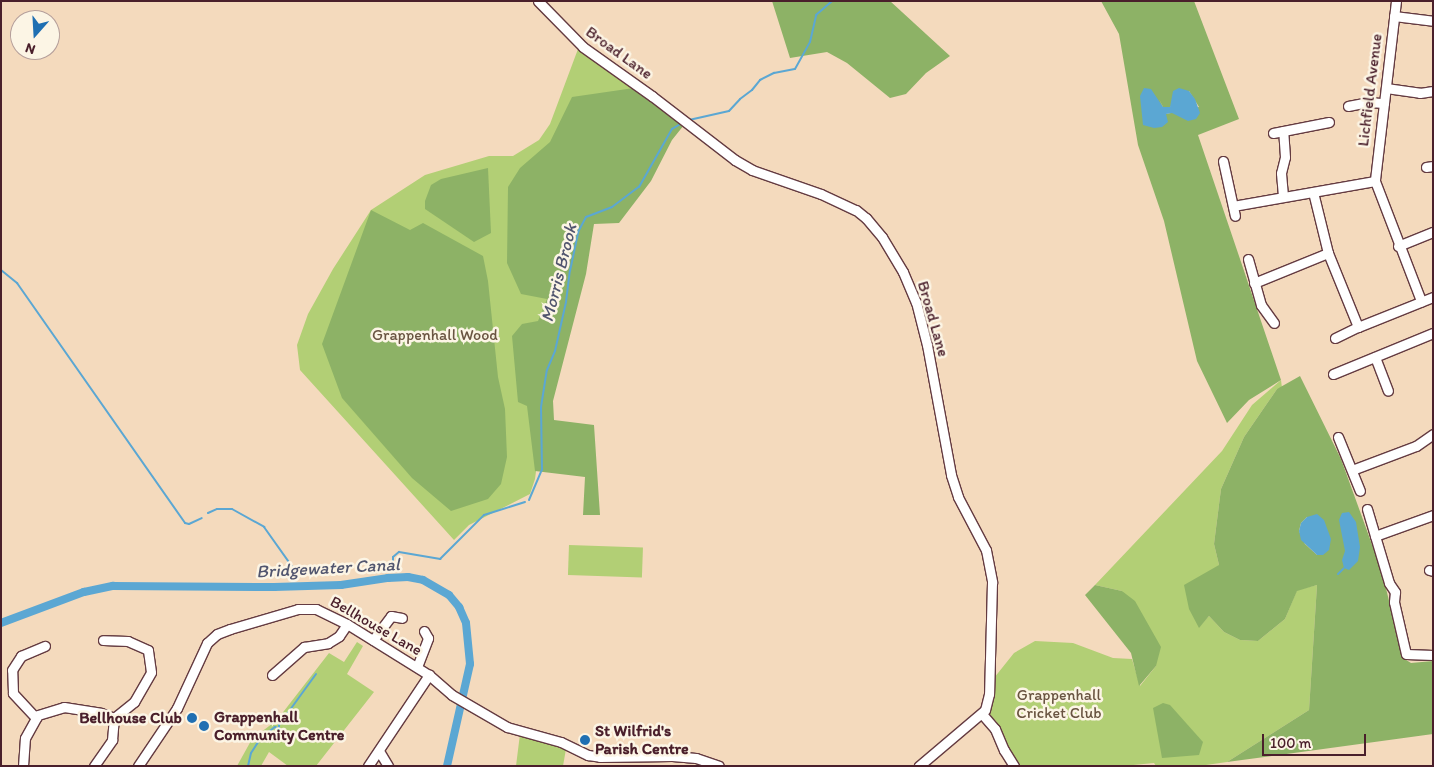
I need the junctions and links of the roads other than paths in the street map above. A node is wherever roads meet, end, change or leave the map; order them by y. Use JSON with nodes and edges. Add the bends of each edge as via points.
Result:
{"nodes":[{"id":1,"x":538,"y":1,"type":"edge"},
{"id":2,"x":1396,"y":1,"type":"edge"},
{"id":3,"x":1394,"y":16,"type":"junction"},
{"id":4,"x":1433,"y":20,"type":"edge"},
{"id":5,"x":1386,"y":88,"type":"junction"},
{"id":6,"x":1433,"y":91,"type":"edge"},
{"id":7,"x":1384,"y":103,"type":"junction"},
{"id":8,"x":1348,"y":106,"type":"dead end"},
{"id":9,"x":1329,"y":122,"type":"dead end"},
{"id":10,"x":1283,"y":131,"type":"junction"},
{"id":11,"x":1274,"y":133,"type":"dead end"},
{"id":12,"x":1223,"y":160,"type":"dead end"},
{"id":13,"x":1375,"y":181,"type":"junction"},
{"id":14,"x":1313,"y":192,"type":"junction"},
{"id":15,"x":1283,"y":196,"type":"junction"},
{"id":16,"x":1233,"y":206,"type":"junction"},
{"id":17,"x":1235,"y":216,"type":"dead end"},
{"id":18,"x":1433,"y":232,"type":"edge"},
{"id":19,"x":1398,"y":246,"type":"junction"},
{"id":20,"x":1328,"y":253,"type":"junction"},
{"id":21,"x":1248,"y":259,"type":"dead end"},
{"id":22,"x":1254,"y":283,"type":"junction"},
{"id":23,"x":1433,"y":297,"type":"edge"},
{"id":24,"x":1421,"y":301,"type":"junction"},
{"id":25,"x":1274,"y":323,"type":"dead end"},
{"id":26,"x":1358,"y":327,"type":"junction"},
{"id":27,"x":1432,"y":336,"type":"edge"},
{"id":28,"x":1335,"y":338,"type":"dead end"},
{"id":29,"x":1375,"y":357,"type":"junction"},
{"id":30,"x":1333,"y":374,"type":"dead end"},
{"id":31,"x":1388,"y":391,"type":"dead end"},
{"id":32,"x":1433,"y":434,"type":"edge"},
{"id":33,"x":1338,"y":437,"type":"dead end"},
{"id":34,"x":1352,"y":470,"type":"junction"},
{"id":35,"x":1360,"y":491,"type":"dead end"},
{"id":36,"x":1367,"y":509,"type":"dead end"},
{"id":37,"x":1433,"y":515,"type":"edge"},
{"id":38,"x":1375,"y":536,"type":"junction"},
{"id":39,"x":402,"y":618,"type":"dead end"},
{"id":40,"x":347,"y":624,"type":"junction"},
{"id":41,"x":424,"y":632,"type":"dead end"},
{"id":42,"x":103,"y":640,"type":"dead end"},
{"id":43,"x":373,"y":640,"type":"junction"},
{"id":44,"x":44,"y":646,"type":"dead end"},
{"id":45,"x":1433,"y":655,"type":"edge"},
{"id":46,"x":417,"y":667,"type":"junction"},
{"id":47,"x":272,"y":675,"type":"dead end"},
{"id":48,"x":429,"y":675,"type":"junction"},
{"id":49,"x":982,"y":714,"type":"junction"},
{"id":50,"x":36,"y":718,"type":"junction"},
{"id":51,"x":114,"y":718,"type":"junction"},
{"id":52,"x":379,"y":751,"type":"junction"},
{"id":53,"x":140,"y":765,"type":"edge"},
{"id":54,"x":23,"y":766,"type":"edge"},
{"id":55,"x":94,"y":766,"type":"edge"},
{"id":56,"x":368,"y":766,"type":"edge"},
{"id":57,"x":388,"y":766,"type":"edge"},
{"id":58,"x":718,"y":766,"type":"edge"},
{"id":59,"x":919,"y":766,"type":"edge"},
{"id":60,"x":1014,"y":766,"type":"edge"}],
"edges":[{"from":1,"to":49,"type":"street","name":"Broad Lane","via":[[583,47],[743,166],[856,210],[878,232],[903,272],[916,302],[927,345],[951,475],[958,497],[986,550],[992,574],[988,694]]},
{"from":2,"to":3,"type":"street","name":"Lichfield Avenue"},
{"from":3,"to":4,"type":"street"},
{"from":3,"to":5,"type":"street","name":"Lichfield Avenue"},
{"from":5,"to":6,"type":"street"},
{"from":5,"to":7,"type":"street","name":"Lichfield Avenue"},
{"from":7,"to":8,"type":"street"},
{"from":7,"to":13,"type":"street","name":"Lichfield Avenue"},
{"from":9,"to":10,"type":"street"},
{"from":10,"to":11,"type":"street"},
{"from":10,"to":15,"type":"street","via":[[1286,157],[1281,174]]},
{"from":12,"to":16,"type":"street"},
{"from":13,"to":14,"type":"street"},
{"from":13,"to":19,"type":"street"},
{"from":14,"to":15,"type":"street"},
{"from":14,"to":20,"type":"street"},
{"from":15,"to":16,"type":"street"},
{"from":16,"to":17,"type":"street"},
{"from":18,"to":19,"type":"street"},
{"from":19,"to":24,"type":"street"},
{"from":20,"to":22,"type":"street"},
{"from":20,"to":26,"type":"street"},
{"from":21,"to":22,"type":"street"},
{"from":22,"to":25,"type":"street","via":[[1261,305]]},
{"from":23,"to":24,"type":"street"},
{"from":24,"to":26,"type":"street"},
{"from":26,"to":28,"type":"street"},
{"from":27,"to":29,"type":"street"},
{"from":29,"to":30,"type":"street"},
{"from":29,"to":31,"type":"street"},
{"from":32,"to":34,"type":"street","via":[[1416,446]]},
{"from":33,"to":34,"type":"street"},
{"from":34,"to":35,"type":"street"},
{"from":36,"to":38,"type":"street"},
{"from":37,"to":38,"type":"street"},
{"from":38,"to":45,"type":"street","via":[[1389,583],[1395,592],[1394,602],[1406,654]]},
{"from":39,"to":43,"type":"street","via":[[391,616]]},
{"from":40,"to":43,"type":"street","name":"Bellhouse Lane"},
{"from":40,"to":47,"type":"street","via":[[339,636],[328,643],[304,647]]},
{"from":40,"to":53,"type":"street","name":"Bellhouse Lane","via":[[316,609],[298,609],[217,634],[199,656],[177,708]]},
{"from":41,"to":46,"type":"street","via":[[428,638]]},
{"from":42,"to":51,"type":"street","via":[[128,640],[148,650],[151,672],[134,702]]},
{"from":43,"to":46,"type":"street","name":"Bellhouse Lane"},
{"from":44,"to":50,"type":"street","via":[[21,656],[12,670],[13,694]]},
{"from":46,"to":48,"type":"street","name":"Bellhouse Lane"},
{"from":48,"to":52,"type":"street"},
{"from":48,"to":58,"type":"street","name":"Bellhouse Lane","via":[[494,721],[588,754],[600,757],[696,758]]},
{"from":49,"to":59,"type":"street"},
{"from":49,"to":60,"type":"street","via":[[995,729]]},
{"from":50,"to":51,"type":"street","via":[[64,707]]},
{"from":50,"to":54,"type":"street","via":[[25,738]]},
{"from":51,"to":55,"type":"street","via":[[112,740]]},
{"from":52,"to":56,"type":"street"},
{"from":52,"to":57,"type":"street"}]}
